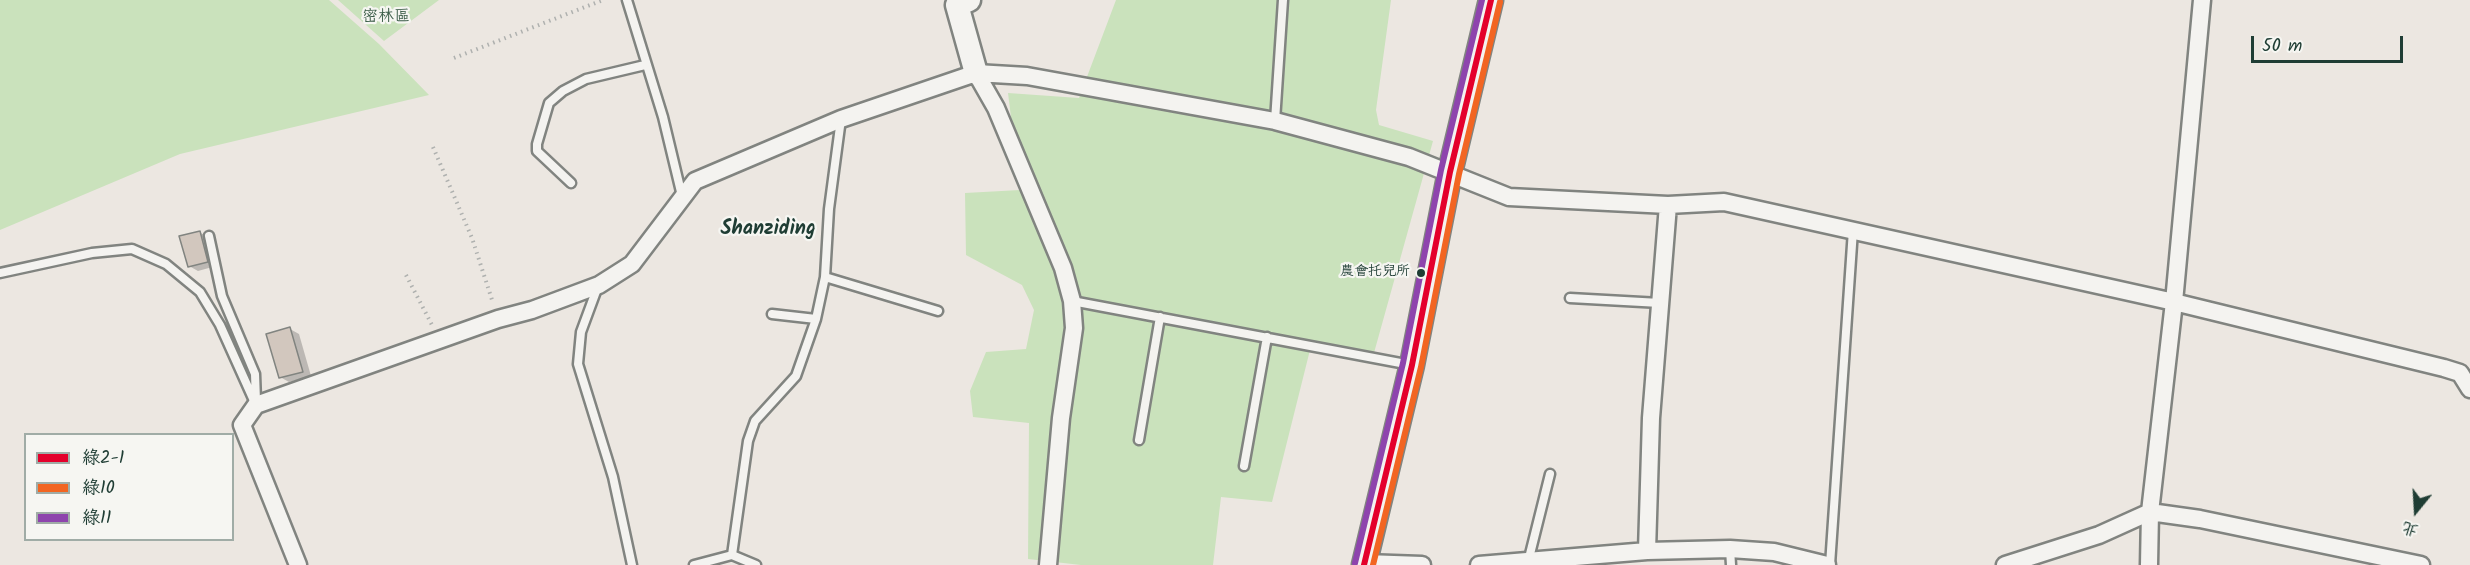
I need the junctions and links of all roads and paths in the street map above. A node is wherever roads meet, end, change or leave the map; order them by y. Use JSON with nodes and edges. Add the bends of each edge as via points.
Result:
{"nodes":[{"id":1,"x":603,"y":0,"type":"edge"},
{"id":2,"x":627,"y":0,"type":"edge"},
{"id":3,"x":1283,"y":0,"type":"edge"},
{"id":4,"x":1491,"y":0,"type":"edge"},
{"id":5,"x":2202,"y":0,"type":"edge"},
{"id":6,"x":960,"y":2,"type":"edge"},
{"id":7,"x":454,"y":58,"type":"dead end"},
{"id":8,"x":645,"y":65,"type":"junction"},
{"id":9,"x":976,"y":73,"type":"junction"},
{"id":10,"x":841,"y":119,"type":"junction"},
{"id":11,"x":1275,"y":121,"type":"junction"},
{"id":12,"x":434,"y":147,"type":"dead end"},
{"id":13,"x":1450,"y":172,"type":"junction"},
{"id":14,"x":571,"y":183,"type":"dead end"},
{"id":15,"x":682,"y":196,"type":"junction"},
{"id":16,"x":1668,"y":205,"type":"junction"},
{"id":17,"x":1853,"y":230,"type":"junction"},
{"id":18,"x":209,"y":236,"type":"dead end"},
{"id":19,"x":0,"y":273,"type":"edge"},
{"id":20,"x":406,"y":275,"type":"dead end"},
{"id":21,"x":825,"y":277,"type":"junction"},
{"id":22,"x":598,"y":285,"type":"junction"},
{"id":23,"x":1570,"y":298,"type":"dead end"},
{"id":24,"x":1072,"y":301,"type":"junction"},
{"id":25,"x":2174,"y":302,"type":"junction"},
{"id":26,"x":1660,"y":303,"type":"junction"},
{"id":27,"x":938,"y":311,"type":"dead end"},
{"id":28,"x":772,"y":314,"type":"dead end"},
{"id":29,"x":1160,"y":317,"type":"junction"},
{"id":30,"x":498,"y":319,"type":"junction"},
{"id":31,"x":816,"y":319,"type":"junction"},
{"id":32,"x":1267,"y":337,"type":"junction"},
{"id":33,"x":439,"y":339,"type":"junction"},
{"id":34,"x":1412,"y":365,"type":"junction"},
{"id":35,"x":2470,"y":389,"type":"edge"},
{"id":36,"x":256,"y":405,"type":"junction"},
{"id":37,"x":1139,"y":440,"type":"dead end"},
{"id":38,"x":1244,"y":466,"type":"dead end"},
{"id":39,"x":1550,"y":474,"type":"dead end"},
{"id":40,"x":2150,"y":512,"type":"junction"},
{"id":41,"x":1647,"y":550,"type":"junction"},
{"id":42,"x":732,"y":555,"type":"junction"},
{"id":43,"x":1731,"y":557,"type":"edge"},
{"id":44,"x":1528,"y":562,"type":"junction"},
{"id":45,"x":2151,"y":563,"type":"edge"},
{"id":46,"x":1365,"y":564,"type":"edge"},
{"id":47,"x":298,"y":565,"type":"edge"},
{"id":48,"x":632,"y":565,"type":"edge"},
{"id":49,"x":694,"y":565,"type":"edge"},
{"id":50,"x":756,"y":565,"type":"edge"},
{"id":51,"x":1048,"y":565,"type":"edge"},
{"id":52,"x":1422,"y":565,"type":"edge"},
{"id":53,"x":1479,"y":565,"type":"edge"},
{"id":54,"x":1829,"y":565,"type":"edge"},
{"id":55,"x":2006,"y":565,"type":"edge"},
{"id":56,"x":2421,"y":565,"type":"edge"}],
"edges":[{"from":1,"to":7,"type":"path"},
{"from":2,"to":8,"type":"lane"},
{"from":3,"to":11,"type":"lane"},
{"from":4,"to":13,"type":"main road"},
{"from":5,"to":25,"type":"street"},
{"from":6,"to":9,"type":"main road"},
{"from":8,"to":14,"type":"lane","via":[[586,79],[549,103],[537,151]]},
{"from":8,"to":15,"type":"lane","via":[[663,117]]},
{"from":9,"to":10,"type":"street"},
{"from":9,"to":11,"type":"street","via":[[1027,76]]},
{"from":9,"to":24,"type":"street","via":[[996,108],[1063,268]]},
{"from":10,"to":15,"type":"street","via":[[695,181]]},
{"from":10,"to":21,"type":"lane"},
{"from":11,"to":13,"type":"street"},
{"from":12,"to":30,"type":"path","via":[[472,238]]},
{"from":13,"to":16,"type":"street","via":[[1509,196]]},
{"from":13,"to":34,"type":"main road"},
{"from":15,"to":22,"type":"street","via":[[632,264]]},
{"from":16,"to":17,"type":"street","via":[[1724,202]]},
{"from":16,"to":26,"type":"street"},
{"from":17,"to":25,"type":"street"},
{"from":17,"to":54,"type":"lane"},
{"from":18,"to":36,"type":"lane","via":[[222,296],[255,374]]},
{"from":19,"to":36,"type":"lane","via":[[92,253],[132,249],[166,264],[200,292],[220,325]]},
{"from":20,"to":33,"type":"path"},
{"from":21,"to":27,"type":"lane"},
{"from":21,"to":31,"type":"lane"},
{"from":22,"to":30,"type":"street"},
{"from":22,"to":48,"type":"lane","via":[[581,332],[578,364],[613,477]]},
{"from":23,"to":26,"type":"lane"},
{"from":24,"to":29,"type":"lane"},
{"from":24,"to":51,"type":"street","via":[[1074,328],[1061,418]]},
{"from":25,"to":35,"type":"street","via":[[2444,368],[2460,373]]},
{"from":25,"to":40,"type":"street"},
{"from":26,"to":41,"type":"street"},
{"from":28,"to":31,"type":"lane"},
{"from":29,"to":32,"type":"lane"},
{"from":29,"to":37,"type":"lane"},
{"from":30,"to":33,"type":"street"},
{"from":31,"to":42,"type":"lane","via":[[796,376],[755,421],[748,441]]},
{"from":32,"to":34,"type":"lane"},
{"from":32,"to":38,"type":"lane"},
{"from":33,"to":36,"type":"street"},
{"from":34,"to":46,"type":"main road"},
{"from":36,"to":47,"type":"street","via":[[242,425]]},
{"from":39,"to":44,"type":"lane"},
{"from":40,"to":45,"type":"street"},
{"from":40,"to":55,"type":"street","via":[[2099,535]]},
{"from":40,"to":56,"type":"street"},
{"from":41,"to":43,"type":"street"},
{"from":41,"to":44,"type":"street"},
{"from":42,"to":49,"type":"lane"},
{"from":42,"to":50,"type":"lane"},
{"from":43,"to":54,"type":"street","via":[[1774,552]]},
{"from":44,"to":53,"type":"street"},
{"from":46,"to":52,"type":"street"}]}
